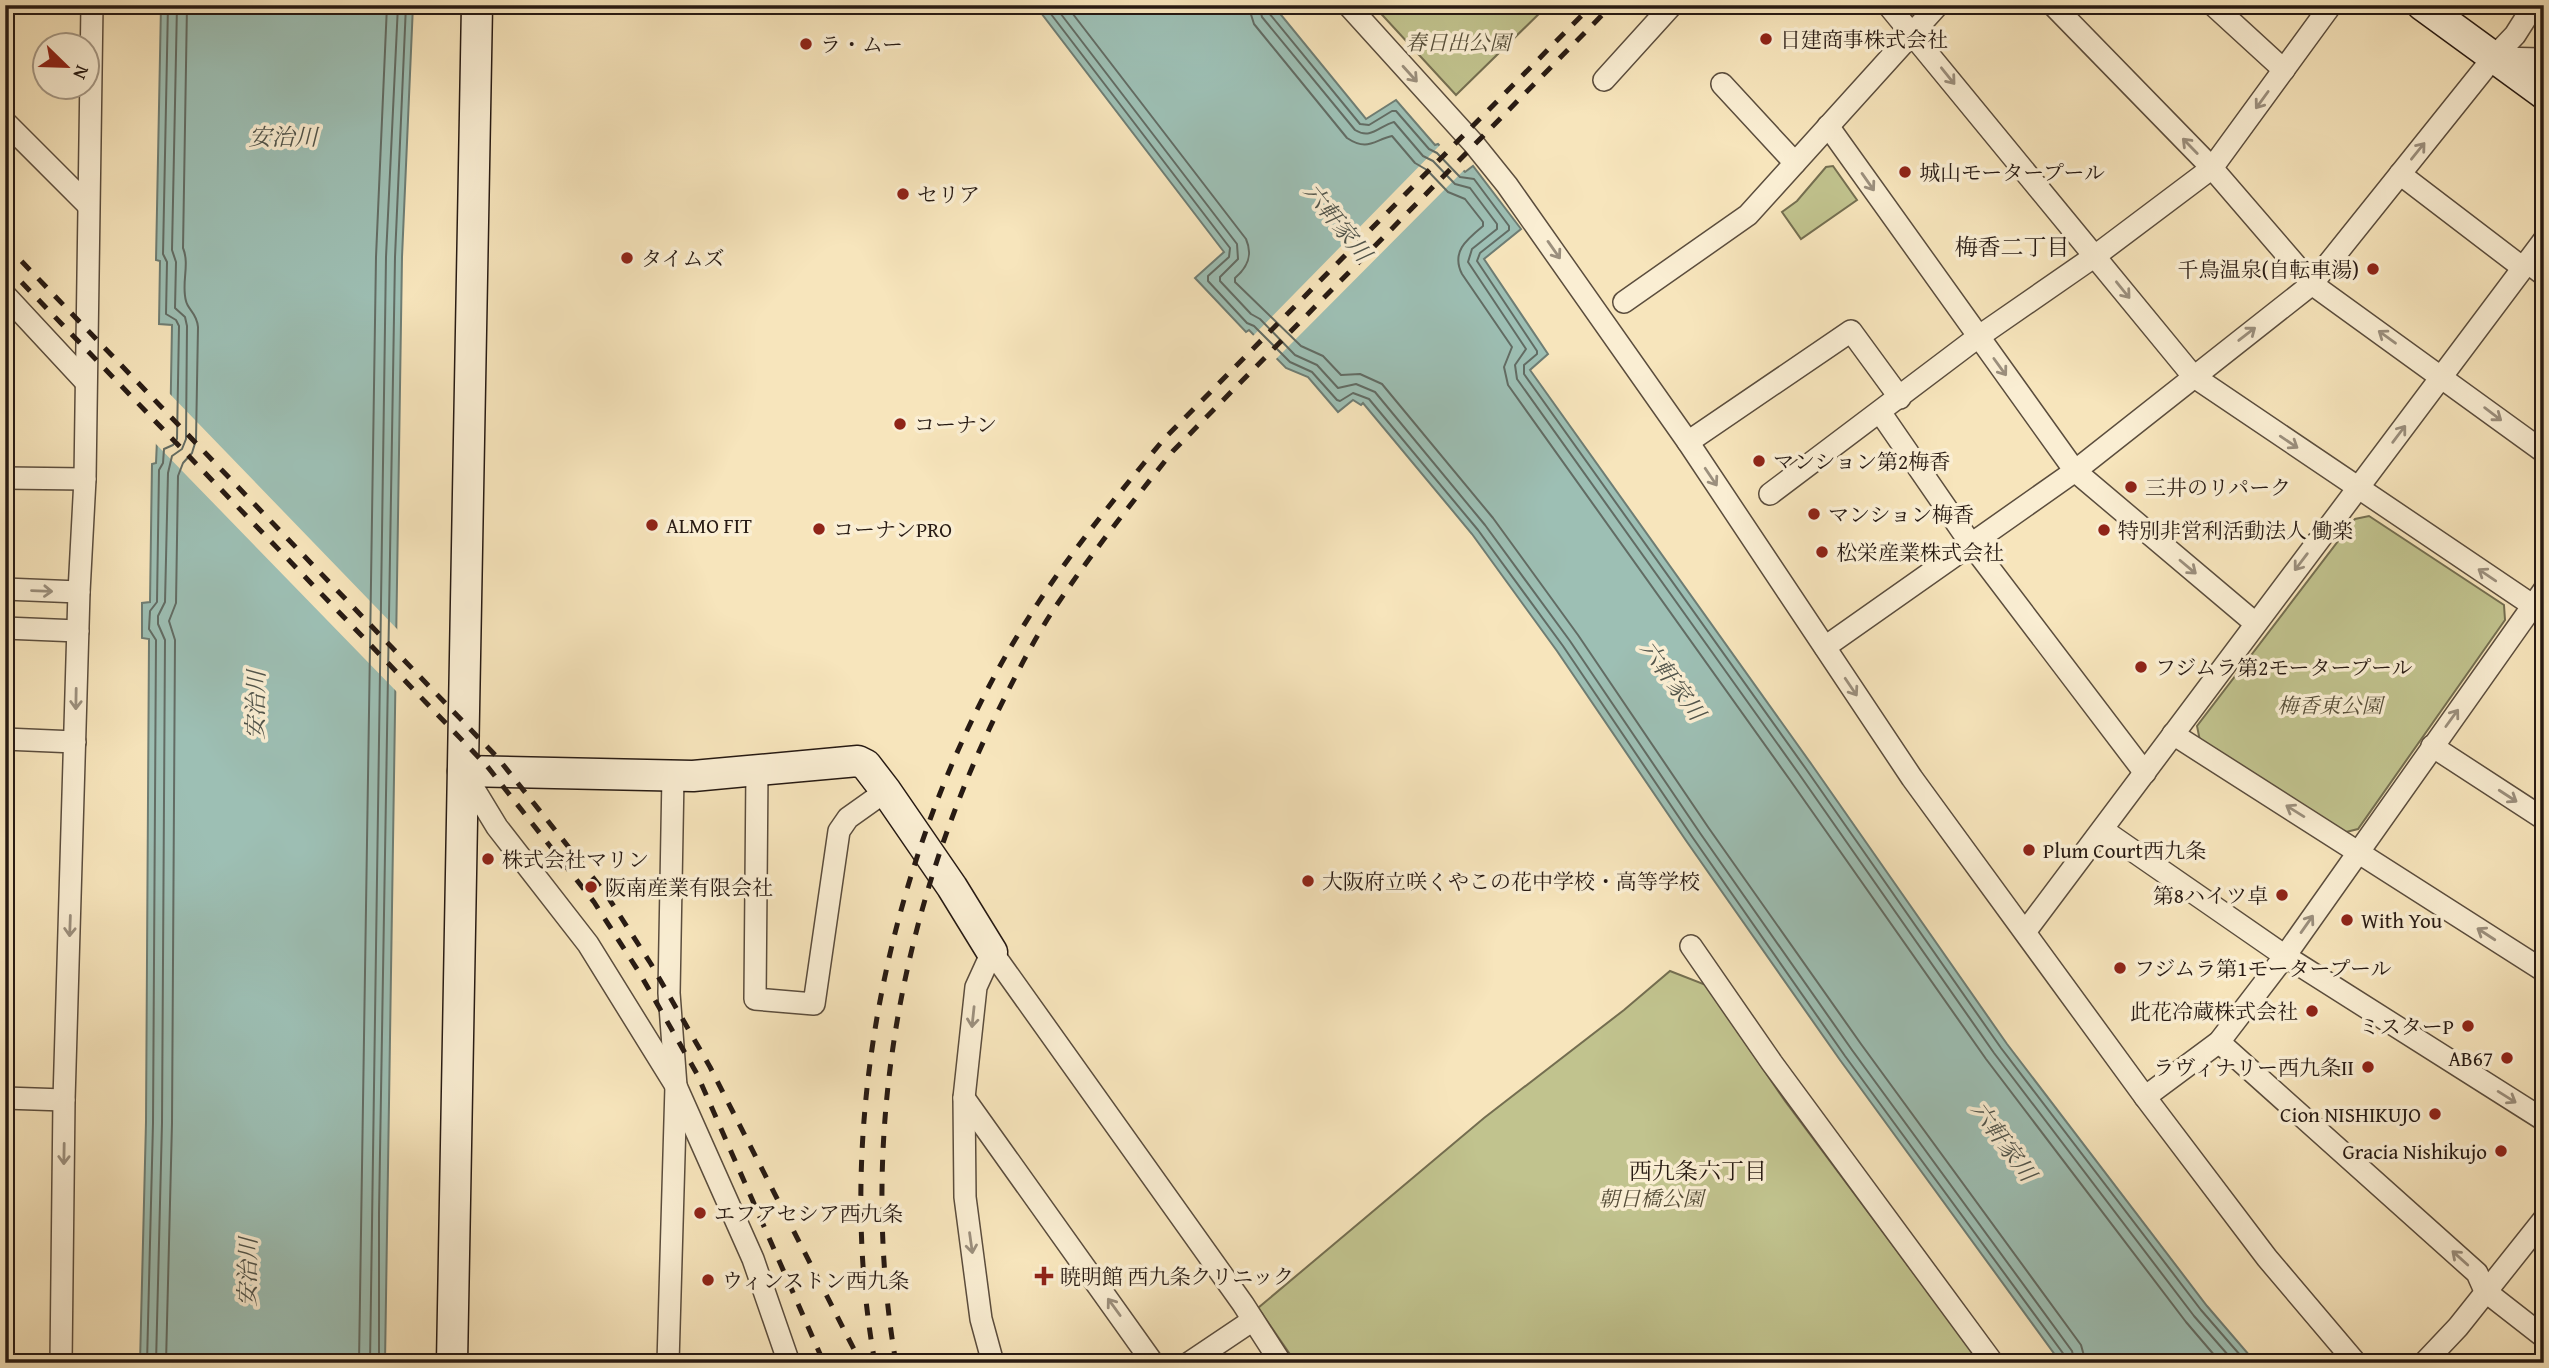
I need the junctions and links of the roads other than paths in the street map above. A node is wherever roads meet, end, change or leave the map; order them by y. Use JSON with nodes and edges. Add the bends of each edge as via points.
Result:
{"nodes":[{"id":1,"x":92,"y":5,"type":"edge"},
{"id":2,"x":478,"y":5,"type":"edge"},
{"id":3,"x":1348,"y":5,"type":"edge"},
{"id":4,"x":1672,"y":5,"type":"edge"},
{"id":5,"x":1888,"y":5,"type":"edge"},
{"id":6,"x":1938,"y":5,"type":"edge"},
{"id":7,"x":2053,"y":5,"type":"edge"},
{"id":8,"x":2213,"y":5,"type":"edge"},
{"id":9,"x":2331,"y":5,"type":"edge"},
{"id":10,"x":2422,"y":5,"type":"edge"},
{"id":11,"x":2534,"y":5,"type":"edge"},
{"id":12,"x":1913,"y":33,"type":"junction"},
{"id":13,"x":2493,"y":58,"type":"junction"},
{"id":14,"x":2544,"y":59,"type":"edge"},
{"id":15,"x":2284,"y":70,"type":"junction"},
{"id":16,"x":1604,"y":80,"type":"dead end"},
{"id":17,"x":1722,"y":84,"type":"dead end"},
{"id":18,"x":2544,"y":94,"type":"edge"},
{"id":19,"x":5,"y":122,"type":"edge"},
{"id":20,"x":1828,"y":126,"type":"junction"},
{"id":21,"x":1795,"y":163,"type":"junction"},
{"id":22,"x":2212,"y":169,"type":"junction"},
{"id":23,"x":2400,"y":174,"type":"junction"},
{"id":24,"x":88,"y":205,"type":"junction"},
{"id":25,"x":2544,"y":240,"type":"edge"},
{"id":26,"x":2095,"y":256,"type":"junction"},
{"id":27,"x":2531,"y":268,"type":"edge"},
{"id":28,"x":2312,"y":284,"type":"junction"},
{"id":29,"x":5,"y":295,"type":"edge"},
{"id":30,"x":1624,"y":302,"type":"dead end"},
{"id":31,"x":1978,"y":337,"type":"junction"},
{"id":32,"x":2193,"y":376,"type":"junction"},
{"id":33,"x":2442,"y":377,"type":"junction"},
{"id":34,"x":85,"y":380,"type":"junction"},
{"id":35,"x":1900,"y":398,"type":"junction"},
{"id":36,"x":1880,"y":412,"type":"junction"},
{"id":37,"x":1688,"y":442,"type":"junction"},
{"id":38,"x":2544,"y":452,"type":"edge"},
{"id":39,"x":2075,"y":471,"type":"junction"},
{"id":40,"x":5,"y":478,"type":"edge"},
{"id":41,"x":85,"y":479,"type":"junction"},
{"id":42,"x":2357,"y":488,"type":"junction"},
{"id":43,"x":1770,"y":494,"type":"dead end"},
{"id":44,"x":1972,"y":544,"type":"junction"},
{"id":45,"x":5,"y":589,"type":"edge"},
{"id":46,"x":79,"y":593,"type":"junction"},
{"id":47,"x":2540,"y":603,"type":"edge"},
{"id":48,"x":2255,"y":623,"type":"junction"},
{"id":49,"x":5,"y":628,"type":"edge"},
{"id":50,"x":78,"y":631,"type":"junction"},
{"id":51,"x":1825,"y":648,"type":"junction"},
{"id":52,"x":2173,"y":734,"type":"junction"},
{"id":53,"x":5,"y":739,"type":"edge"},
{"id":54,"x":75,"y":742,"type":"junction"},
{"id":55,"x":2432,"y":746,"type":"junction"},
{"id":56,"x":757,"y":770,"type":"junction"},
{"id":57,"x":463,"y":771,"type":"junction"},
{"id":58,"x":2145,"y":773,"type":"junction"},
{"id":59,"x":673,"y":776,"type":"junction"},
{"id":60,"x":886,"y":791,"type":"junction"},
{"id":61,"x":2544,"y":819,"type":"edge"},
{"id":62,"x":2103,"y":830,"type":"junction"},
{"id":63,"x":2358,"y":851,"type":"junction"},
{"id":64,"x":2025,"y":932,"type":"junction"},
{"id":65,"x":1692,"y":946,"type":"dead end"},
{"id":66,"x":992,"y":952,"type":"junction"},
{"id":67,"x":2285,"y":956,"type":"junction"},
{"id":68,"x":2544,"y":971,"type":"edge"},
{"id":69,"x":2219,"y":1042,"type":"junction"},
{"id":70,"x":676,"y":1086,"type":"junction"},
{"id":71,"x":2145,"y":1097,"type":"junction"},
{"id":72,"x":5,"y":1098,"type":"edge"},
{"id":73,"x":964,"y":1098,"type":"junction"},
{"id":74,"x":64,"y":1100,"type":"junction"},
{"id":75,"x":2544,"y":1120,"type":"edge"},
{"id":76,"x":2544,"y":1219,"type":"edge"},
{"id":77,"x":2485,"y":1291,"type":"junction"},
{"id":78,"x":1253,"y":1320,"type":"junction"},
{"id":79,"x":2544,"y":1337,"type":"edge"},
{"id":80,"x":61,"y":1363,"type":"edge"},
{"id":81,"x":452,"y":1363,"type":"edge"},
{"id":82,"x":668,"y":1363,"type":"edge"},
{"id":83,"x":789,"y":1363,"type":"edge"},
{"id":84,"x":993,"y":1363,"type":"edge"},
{"id":85,"x":1153,"y":1363,"type":"edge"},
{"id":86,"x":1189,"y":1363,"type":"edge"},
{"id":87,"x":1281,"y":1363,"type":"edge"},
{"id":88,"x":1993,"y":1363,"type":"edge"},
{"id":89,"x":2356,"y":1363,"type":"edge"},
{"id":90,"x":2424,"y":1363,"type":"edge"}],
"edges":[{"from":1,"to":24,"type":"street"},
{"from":2,"to":57,"type":"street"},
{"from":3,"to":37,"type":"street","one_way":true,"via":[[1507,184]]},
{"from":4,"to":16,"type":"street"},
{"from":5,"to":12,"type":"street"},
{"from":6,"to":12,"type":"street"},
{"from":22,"to":7,"type":"street","one_way":true},
{"from":8,"to":15,"type":"street"},
{"from":9,"to":15,"type":"street"},
{"from":10,"to":13,"type":"street"},
{"from":11,"to":13,"type":"street"},
{"from":12,"to":20,"type":"street"},
{"from":12,"to":26,"type":"street","one_way":true},
{"from":13,"to":14,"type":"street"},
{"from":13,"to":18,"type":"street"},
{"from":23,"to":13,"type":"street","one_way":true},
{"from":15,"to":22,"type":"street","one_way":true},
{"from":17,"to":21,"type":"street"},
{"from":19,"to":24,"type":"street"},
{"from":20,"to":21,"type":"street"},
{"from":20,"to":31,"type":"street","one_way":true},
{"from":21,"to":30,"type":"street","via":[[1748,215]]},
{"from":22,"to":26,"type":"street"},
{"from":22,"to":28,"type":"street"},
{"from":23,"to":27,"type":"street"},
{"from":23,"to":28,"type":"street"},
{"from":24,"to":34,"type":"street"},
{"from":25,"to":27,"type":"street"},
{"from":26,"to":31,"type":"street"},
{"from":26,"to":32,"type":"street","one_way":true},
{"from":27,"to":33,"type":"street"},
{"from":32,"to":28,"type":"street","one_way":true},
{"from":33,"to":28,"type":"street","one_way":true},
{"from":29,"to":34,"type":"street"},
{"from":31,"to":35,"type":"street"},
{"from":31,"to":39,"type":"street","one_way":true},
{"from":32,"to":39,"type":"street"},
{"from":32,"to":42,"type":"street","one_way":true},
{"from":33,"to":38,"type":"street","one_way":true},
{"from":42,"to":33,"type":"street","one_way":true},
{"from":34,"to":41,"type":"street"},
{"from":35,"to":36,"type":"street"},
{"from":35,"to":37,"type":"street","via":[[1851,331]]},
{"from":36,"to":43,"type":"street"},
{"from":36,"to":44,"type":"street"},
{"from":37,"to":51,"type":"street","one_way":true},
{"from":39,"to":44,"type":"street"},
{"from":39,"to":48,"type":"street","one_way":true},
{"from":40,"to":41,"type":"street"},
{"from":41,"to":46,"type":"street"},
{"from":47,"to":42,"type":"street","one_way":true},
{"from":42,"to":48,"type":"street","one_way":true},
{"from":44,"to":51,"type":"street"},
{"from":44,"to":58,"type":"street"},
{"from":45,"to":46,"type":"street","one_way":true},
{"from":46,"to":50,"type":"street"},
{"from":55,"to":47,"type":"street","one_way":true},
{"from":48,"to":52,"type":"street"},
{"from":49,"to":50,"type":"street"},
{"from":50,"to":54,"type":"street","one_way":true},
{"from":51,"to":64,"type":"street","one_way":true,"via":[[1912,778]]},
{"from":52,"to":58,"type":"street"},
{"from":63,"to":52,"type":"street","one_way":true},
{"from":53,"to":54,"type":"street"},
{"from":54,"to":74,"type":"street","one_way":true},
{"from":55,"to":61,"type":"street","one_way":true},
{"from":55,"to":63,"type":"street"},
{"from":56,"to":59,"type":"street"},
{"from":56,"to":60,"type":"street","via":[[858,761]]},
{"from":56,"to":60,"type":"street","via":[[755,999],[814,1004],[839,831],[848,818]]},
{"from":57,"to":59,"type":"street"},
{"from":57,"to":70,"type":"street","via":[[497,827],[588,944]]},
{"from":57,"to":81,"type":"street"},
{"from":58,"to":62,"type":"street"},
{"from":59,"to":70,"type":"street","via":[[669,993]]},
{"from":60,"to":66,"type":"street"},
{"from":62,"to":64,"type":"street"},
{"from":62,"to":67,"type":"street"},
{"from":67,"to":63,"type":"street","one_way":true},
{"from":68,"to":63,"type":"street","one_way":true},
{"from":64,"to":71,"type":"street"},
{"from":65,"to":88,"type":"street","via":[[1772,1063]]},
{"from":66,"to":73,"type":"street","one_way":true,"via":[[976,987]]},
{"from":66,"to":78,"type":"street"},
{"from":67,"to":69,"type":"street"},
{"from":67,"to":75,"type":"street","one_way":true},
{"from":69,"to":71,"type":"street"},
{"from":77,"to":69,"type":"street","one_way":true,"via":[[2477,1273]]},
{"from":70,"to":82,"type":"street"},
{"from":70,"to":83,"type":"street","via":[[753,1259]]},
{"from":71,"to":89,"type":"street","via":[[2267,1258]]},
{"from":72,"to":74,"type":"street"},
{"from":73,"to":84,"type":"street","one_way":true,"via":[[965,1197],[981,1319]]},
{"from":85,"to":73,"type":"street","one_way":true},
{"from":74,"to":80,"type":"street","one_way":true},
{"from":76,"to":77,"type":"street"},
{"from":77,"to":79,"type":"street"},
{"from":77,"to":90,"type":"street"},
{"from":78,"to":86,"type":"street"},
{"from":78,"to":87,"type":"street"}]}
